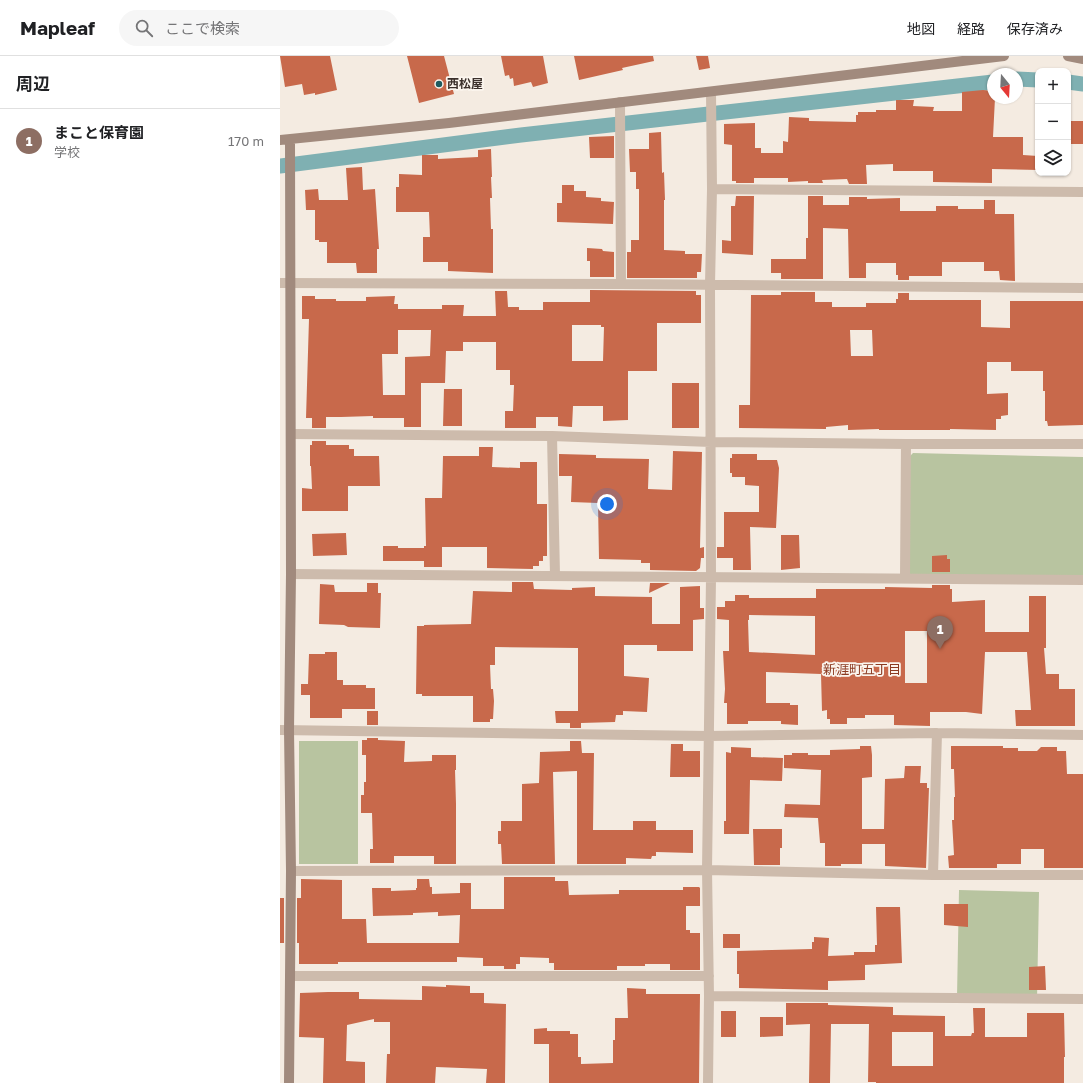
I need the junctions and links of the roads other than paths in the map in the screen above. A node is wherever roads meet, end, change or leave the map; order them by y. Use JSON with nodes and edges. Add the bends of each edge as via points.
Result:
{"nodes":[{"id":1,"x":1004,"y":56,"type":"edge"},
{"id":2,"x":1068,"y":56,"type":"edge"},
{"id":3,"x":1083,"y":60,"type":"edge"},
{"id":4,"x":711,"y":92,"type":"junction"},
{"id":5,"x":620,"y":102,"type":"junction"},
{"id":6,"x":285,"y":140,"type":"edge"},
{"id":7,"x":712,"y":189,"type":"junction"},
{"id":8,"x":1083,"y":192,"type":"edge"},
{"id":9,"x":280,"y":283,"type":"edge"},
{"id":10,"x":290,"y":283,"type":"junction"},
{"id":11,"x":621,"y":284,"type":"junction"},
{"id":12,"x":710,"y":285,"type":"junction"},
{"id":13,"x":1083,"y":288,"type":"edge"},
{"id":14,"x":291,"y":434,"type":"junction"},
{"id":15,"x":552,"y":436,"type":"junction"},
{"id":16,"x":711,"y":442,"type":"junction"},
{"id":17,"x":906,"y":444,"type":"junction"},
{"id":18,"x":1083,"y":444,"type":"edge"},
{"id":19,"x":291,"y":574,"type":"junction"},
{"id":20,"x":555,"y":575,"type":"junction"},
{"id":21,"x":711,"y":578,"type":"junction"},
{"id":22,"x":905,"y":578,"type":"junction"},
{"id":23,"x":1083,"y":580,"type":"edge"},
{"id":24,"x":285,"y":730,"type":"edge"},
{"id":25,"x":937,"y":733,"type":"junction"},
{"id":26,"x":1083,"y":735,"type":"edge"},
{"id":27,"x":708,"y":736,"type":"junction"},
{"id":28,"x":707,"y":870,"type":"junction"},
{"id":29,"x":291,"y":871,"type":"junction"},
{"id":30,"x":933,"y":875,"type":"junction"},
{"id":31,"x":1083,"y":875,"type":"edge"},
{"id":32,"x":290,"y":976,"type":"junction"},
{"id":33,"x":709,"y":976,"type":"junction"},
{"id":34,"x":710,"y":996,"type":"junction"},
{"id":35,"x":1083,"y":999,"type":"edge"},
{"id":36,"x":289,"y":1083,"type":"edge"},
{"id":37,"x":708,"y":1083,"type":"edge"}],
"edges":[{"from":1,"to":4,"type":"street"},
{"from":2,"to":3,"type":"street"},
{"from":4,"to":5,"type":"street"},
{"from":4,"to":7,"type":"street"},
{"from":5,"to":6,"type":"street"},
{"from":5,"to":11,"type":"street"},
{"from":6,"to":10,"type":"street"},
{"from":7,"to":8,"type":"street"},
{"from":7,"to":12,"type":"street"},
{"from":9,"to":10,"type":"street"},
{"from":10,"to":11,"type":"street"},
{"from":10,"to":14,"type":"street"},
{"from":11,"to":12,"type":"street"},
{"from":12,"to":13,"type":"street"},
{"from":12,"to":16,"type":"street"},
{"from":14,"to":15,"type":"street"},
{"from":14,"to":19,"type":"street"},
{"from":15,"to":16,"type":"street"},
{"from":15,"to":20,"type":"street"},
{"from":16,"to":17,"type":"street"},
{"from":16,"to":21,"type":"street"},
{"from":17,"to":18,"type":"street"},
{"from":17,"to":22,"type":"street"},
{"from":19,"to":20,"type":"street"},
{"from":19,"to":24,"type":"street"},
{"from":20,"to":21,"type":"street"},
{"from":21,"to":22,"type":"street"},
{"from":21,"to":27,"type":"street"},
{"from":22,"to":23,"type":"street"},
{"from":24,"to":27,"type":"street"},
{"from":24,"to":29,"type":"street"},
{"from":25,"to":26,"type":"street"},
{"from":25,"to":27,"type":"street"},
{"from":25,"to":30,"type":"street"},
{"from":27,"to":28,"type":"street"},
{"from":28,"to":29,"type":"street"},
{"from":28,"to":30,"type":"street"},
{"from":28,"to":33,"type":"street"},
{"from":29,"to":32,"type":"street"},
{"from":30,"to":31,"type":"street"},
{"from":32,"to":33,"type":"street"},
{"from":32,"to":36,"type":"street"},
{"from":33,"to":34,"type":"street"},
{"from":34,"to":35,"type":"street"},
{"from":34,"to":37,"type":"street"}]}
